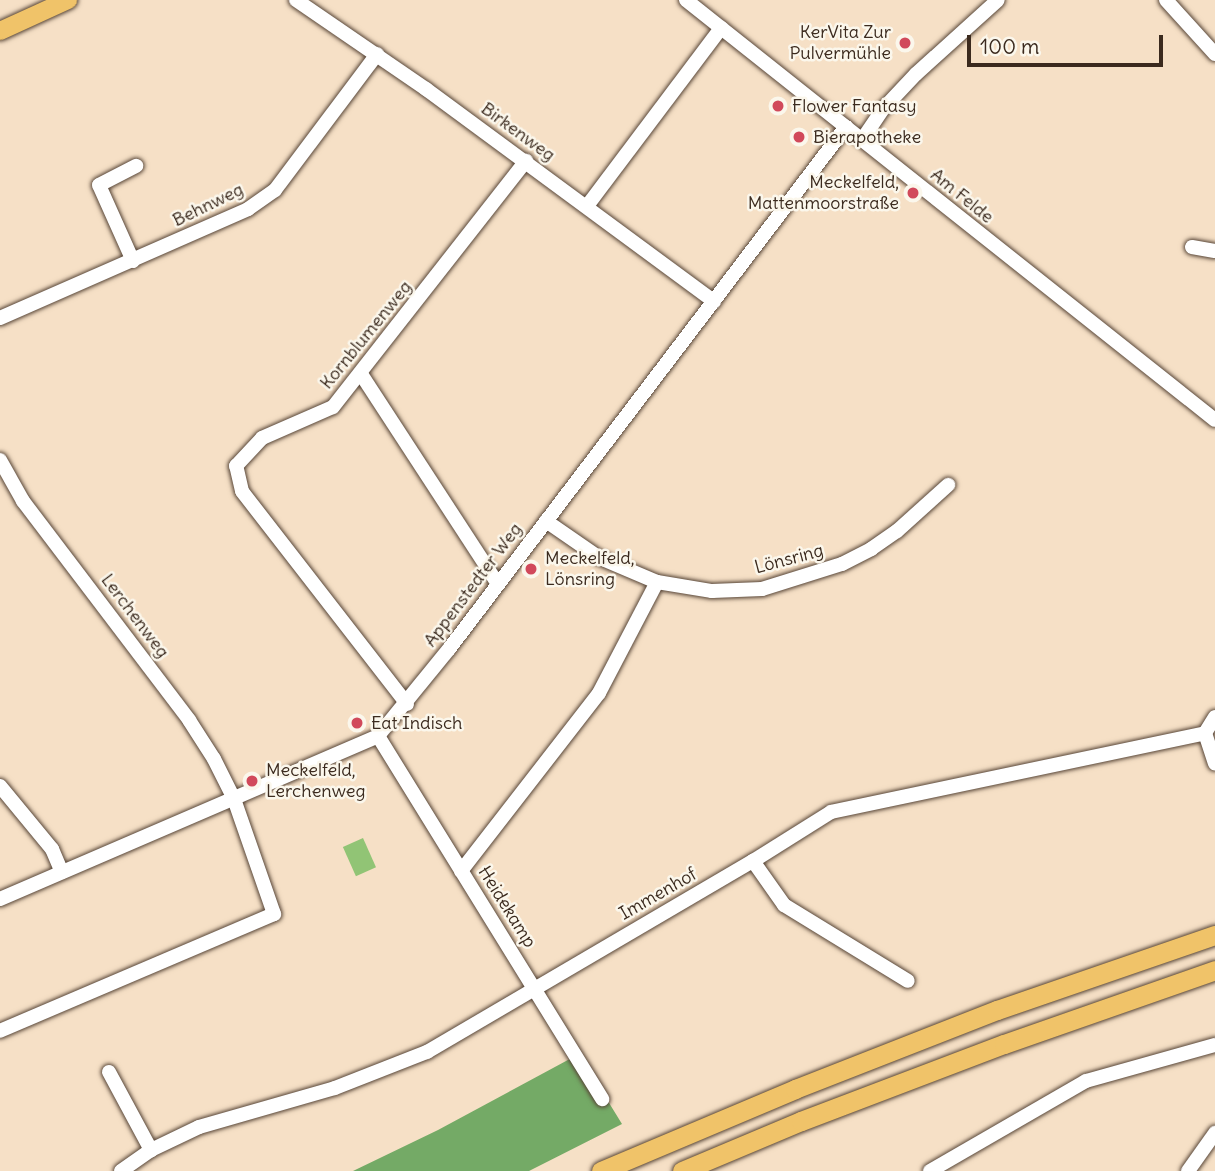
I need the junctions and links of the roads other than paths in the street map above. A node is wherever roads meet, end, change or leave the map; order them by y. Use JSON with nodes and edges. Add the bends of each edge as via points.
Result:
{"nodes":[{"id":1,"x":68,"y":0,"type":"edge"},
{"id":2,"x":296,"y":0,"type":"edge"},
{"id":3,"x":686,"y":0,"type":"edge"},
{"id":4,"x":998,"y":0,"type":"edge"},
{"id":5,"x":1167,"y":0,"type":"edge"},
{"id":6,"x":721,"y":28,"type":"junction"},
{"id":7,"x":0,"y":31,"type":"edge"},
{"id":8,"x":377,"y":54,"type":"junction"},
{"id":9,"x":1215,"y":54,"type":"edge"},
{"id":10,"x":846,"y":127,"type":"junction"},
{"id":11,"x":862,"y":140,"type":"junction"},
{"id":12,"x":526,"y":161,"type":"junction"},
{"id":13,"x":136,"y":166,"type":"dead end"},
{"id":14,"x":587,"y":206,"type":"junction"},
{"id":15,"x":1192,"y":247,"type":"dead end"},
{"id":16,"x":1215,"y":251,"type":"edge"},
{"id":17,"x":133,"y":261,"type":"junction"},
{"id":18,"x":714,"y":301,"type":"junction"},
{"id":19,"x":0,"y":318,"type":"edge"},
{"id":20,"x":361,"y":374,"type":"junction"},
{"id":21,"x":1215,"y":420,"type":"edge"},
{"id":22,"x":0,"y":460,"type":"edge"},
{"id":23,"x":948,"y":485,"type":"dead end"},
{"id":24,"x":546,"y":522,"type":"junction"},
{"id":25,"x":657,"y":582,"type":"junction"},
{"id":26,"x":497,"y":583,"type":"junction"},
{"id":27,"x":407,"y":704,"type":"junction"},
{"id":28,"x":1215,"y":717,"type":"edge"},
{"id":29,"x":1205,"y":733,"type":"junction"},
{"id":30,"x":378,"y":736,"type":"junction"},
{"id":31,"x":1215,"y":763,"type":"edge"},
{"id":32,"x":0,"y":786,"type":"edge"},
{"id":33,"x":233,"y":799,"type":"junction"},
{"id":34,"x":753,"y":861,"type":"junction"},
{"id":35,"x":461,"y":871,"type":"junction"},
{"id":36,"x":62,"y":872,"type":"junction"},
{"id":37,"x":0,"y":900,"type":"edge"},
{"id":38,"x":1215,"y":935,"type":"edge"},
{"id":39,"x":1215,"y":970,"type":"edge"},
{"id":40,"x":908,"y":981,"type":"dead end"},
{"id":41,"x":534,"y":988,"type":"junction"},
{"id":42,"x":0,"y":1031,"type":"edge"},
{"id":43,"x":1215,"y":1045,"type":"edge"},
{"id":44,"x":109,"y":1072,"type":"dead end"},
{"id":45,"x":602,"y":1099,"type":"dead end"},
{"id":46,"x":1215,"y":1133,"type":"edge"},
{"id":47,"x":150,"y":1150,"type":"junction"},
{"id":48,"x":121,"y":1171,"type":"edge"},
{"id":49,"x":601,"y":1171,"type":"edge"},
{"id":50,"x":682,"y":1171,"type":"edge"},
{"id":51,"x":930,"y":1171,"type":"edge"},
{"id":52,"x":1188,"y":1171,"type":"edge"}],
"edges":[{"from":1,"to":7,"type":"main road"},
{"from":2,"to":8,"type":"street","name":"Birkenweg"},
{"from":3,"to":6,"type":"street","name":"Am Felde"},
{"from":4,"to":11,"type":"street","via":[[916,74]]},
{"from":5,"to":9,"type":"street"},
{"from":6,"to":10,"type":"street","name":"Am Felde"},
{"from":6,"to":14,"type":"street"},
{"from":8,"to":12,"type":"street","name":"Birkenweg"},
{"from":8,"to":17,"type":"street","name":"Behnweg","via":[[275,190],[248,209]]},
{"from":10,"to":11,"type":"street","name":"Am Felde"},
{"from":10,"to":18,"type":"street","name":"Appenstedter Weg"},
{"from":11,"to":21,"type":"street","name":"Am Felde"},
{"from":12,"to":14,"type":"street","name":"Birkenweg"},
{"from":12,"to":20,"type":"street","name":"Kornblumenweg"},
{"from":13,"to":17,"type":"street","via":[[99,185]]},
{"from":14,"to":18,"type":"street","name":"Birkenweg"},
{"from":15,"to":16,"type":"street"},
{"from":17,"to":19,"type":"street","name":"Behnweg"},
{"from":18,"to":24,"type":"street","name":"Appenstedter Weg"},
{"from":20,"to":26,"type":"street"},
{"from":20,"to":27,"type":"street","name":"Kornblumenweg","via":[[333,407],[262,438],[236,466],[242,491]]},
{"from":22,"to":33,"type":"street","name":"Lerchenweg","via":[[23,501],[189,720]]},
{"from":23,"to":25,"type":"street","name":"Lönsring","via":[[871,549],[788,583],[712,591]]},
{"from":24,"to":25,"type":"street","name":"Lönsring","via":[[598,557]]},
{"from":24,"to":26,"type":"street","name":"Appenstedter Weg"},
{"from":25,"to":35,"type":"street","via":[[599,693]]},
{"from":26,"to":27,"type":"street","name":"Appenstedter Weg"},
{"from":27,"to":30,"type":"street","name":"Appenstedter Weg"},
{"from":28,"to":29,"type":"street"},
{"from":29,"to":31,"type":"street"},
{"from":29,"to":34,"type":"street","name":"Immenhof","via":[[831,812]]},
{"from":30,"to":33,"type":"street","name":"Appenstedter Weg"},
{"from":30,"to":35,"type":"street","name":"Heidekamp"},
{"from":32,"to":36,"type":"street","via":[[52,849]]},
{"from":33,"to":36,"type":"street","name":"Appenstedter Weg"},
{"from":33,"to":42,"type":"street","name":"Lerchenweg","via":[[274,914]]},
{"from":34,"to":40,"type":"street","via":[[784,905]]},
{"from":34,"to":41,"type":"street","name":"Immenhof"},
{"from":35,"to":41,"type":"street","name":"Heidekamp"},
{"from":36,"to":37,"type":"street","name":"Appenstedter Weg"},
{"from":38,"to":49,"type":"highway","via":[[997,1010],[795,1088]]},
{"from":39,"to":50,"type":"highway","via":[[1004,1044]]},
{"from":41,"to":45,"type":"street","name":"Heidekamp"},
{"from":41,"to":47,"type":"street","name":"Immenhof","via":[[427,1052],[335,1088],[199,1127]]},
{"from":43,"to":51,"type":"street","via":[[1086,1081]]},
{"from":44,"to":47,"type":"street"},
{"from":46,"to":52,"type":"street"},
{"from":47,"to":48,"type":"street","name":"Immenhof"}]}
